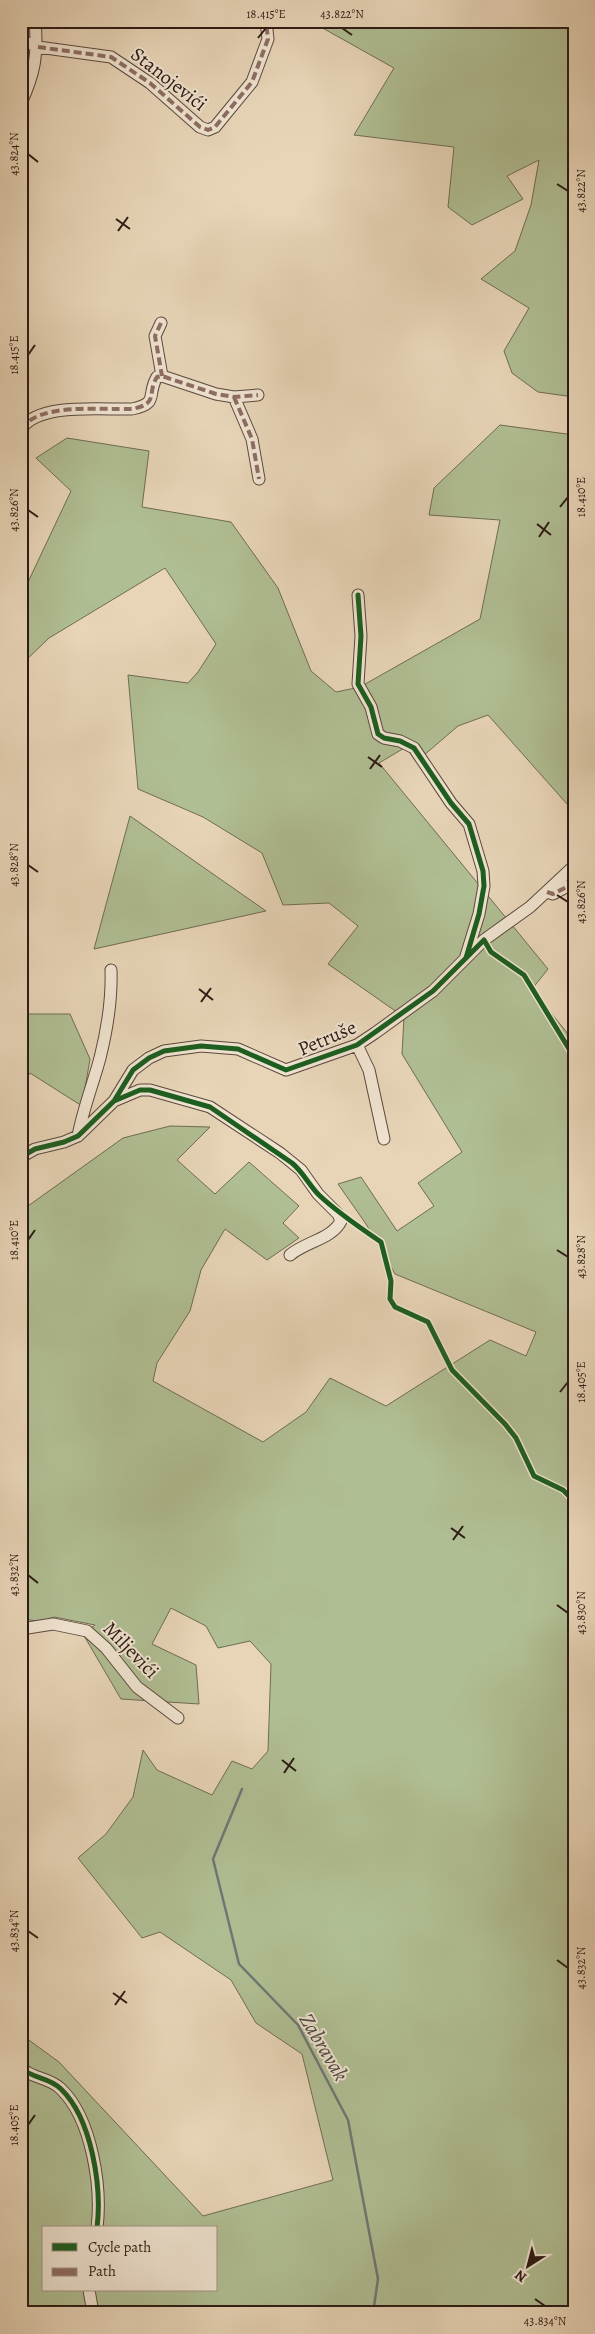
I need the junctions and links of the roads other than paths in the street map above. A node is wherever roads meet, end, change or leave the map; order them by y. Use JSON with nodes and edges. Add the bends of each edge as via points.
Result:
{"nodes":[{"id":1,"x":35,"y":21,"type":"edge"},
{"id":2,"x":266,"y":21,"type":"edge"},
{"id":3,"x":21,"y":40,"type":"edge"},
{"id":4,"x":38,"y":47,"type":"junction"},
{"id":5,"x":21,"y":103,"type":"edge"},
{"id":6,"x":162,"y":323,"type":"dead end"},
{"id":7,"x":162,"y":376,"type":"junction"},
{"id":8,"x":258,"y":394,"type":"dead end"},
{"id":9,"x":234,"y":397,"type":"junction"},
{"id":10,"x":21,"y":429,"type":"edge"},
{"id":11,"x":259,"y":478,"type":"dead end"},
{"id":12,"x":358,"y":595,"type":"dead end"},
{"id":13,"x":574,"y":866,"type":"edge"},
{"id":14,"x":574,"y":883,"type":"edge"},
{"id":15,"x":547,"y":892,"type":"junction"},
{"id":16,"x":466,"y":958,"type":"junction"},
{"id":17,"x":111,"y":970,"type":"dead end"},
{"id":18,"x":357,"y":1045,"type":"junction"},
{"id":19,"x":114,"y":1101,"type":"junction"},
{"id":20,"x":78,"y":1136,"type":"junction"},
{"id":21,"x":384,"y":1139,"type":"dead end"},
{"id":22,"x":21,"y":1157,"type":"edge"},
{"id":23,"x":290,"y":1255,"type":"dead end"},
{"id":24,"x":21,"y":1630,"type":"edge"},
{"id":25,"x":178,"y":1718,"type":"dead end"},
{"id":26,"x":21,"y":2068,"type":"edge"},
{"id":27,"x":97,"y":2226,"type":"edge"},
{"id":28,"x":89,"y":2292,"type":"edge"},
{"id":29,"x":93,"y":2313,"type":"edge"}],
"edges":[{"from":1,"to":4,"type":"street"},
{"from":2,"to":4,"type":"street","name":"Stanojevići","via":[[268,38],[252,82],[215,127],[208,130],[200,127],[150,83],[111,57]]},
{"from":3,"to":4,"type":"street"},
{"from":4,"to":5,"type":"street","via":[[30,84]]},
{"from":6,"to":7,"type":"street","via":[[155,336]]},
{"from":7,"to":9,"type":"street"},
{"from":7,"to":10,"type":"street","via":[[157,377],[152,397],[145,406],[48,412],[31,419]]},
{"from":8,"to":9,"type":"street"},
{"from":9,"to":11,"type":"street","via":[[252,439]]},
{"from":12,"to":16,"type":"street","via":[[361,636],[358,684],[371,707],[378,734],[414,748],[472,831],[484,886]]},
{"from":13,"to":15,"type":"street","name":"Petruše"},
{"from":14,"to":15,"type":"street","via":[[553,894]]},
{"from":15,"to":16,"type":"street","name":"Petruše","via":[[484,940]]},
{"from":16,"to":18,"type":"street","name":"Petruše","via":[[433,991]]},
{"from":17,"to":20,"type":"street","via":[[112,990],[103,1044]]},
{"from":18,"to":19,"type":"street","name":"Petruše","via":[[286,1070],[238,1049],[202,1046],[164,1051],[133,1070]]},
{"from":18,"to":21,"type":"street","via":[[369,1070]]},
{"from":19,"to":20,"type":"street","name":"Petruše"},
{"from":19,"to":23,"type":"street","name":"Petruše","via":[[140,1090],[150,1090],[210,1107],[301,1170],[341,1221],[332,1232],[300,1246]]},
{"from":20,"to":22,"type":"street","name":"Petruše","via":[[35,1149]]},
{"from":24,"to":25,"type":"street","name":"Miljevići","via":[[53,1624],[87,1631],[106,1648],[137,1687]]},
{"from":26,"to":27,"type":"street","via":[[32,2076],[52,2081],[63,2090],[73,2106],[91,2148],[99,2195]]},
{"from":28,"to":29,"type":"street"}]}
